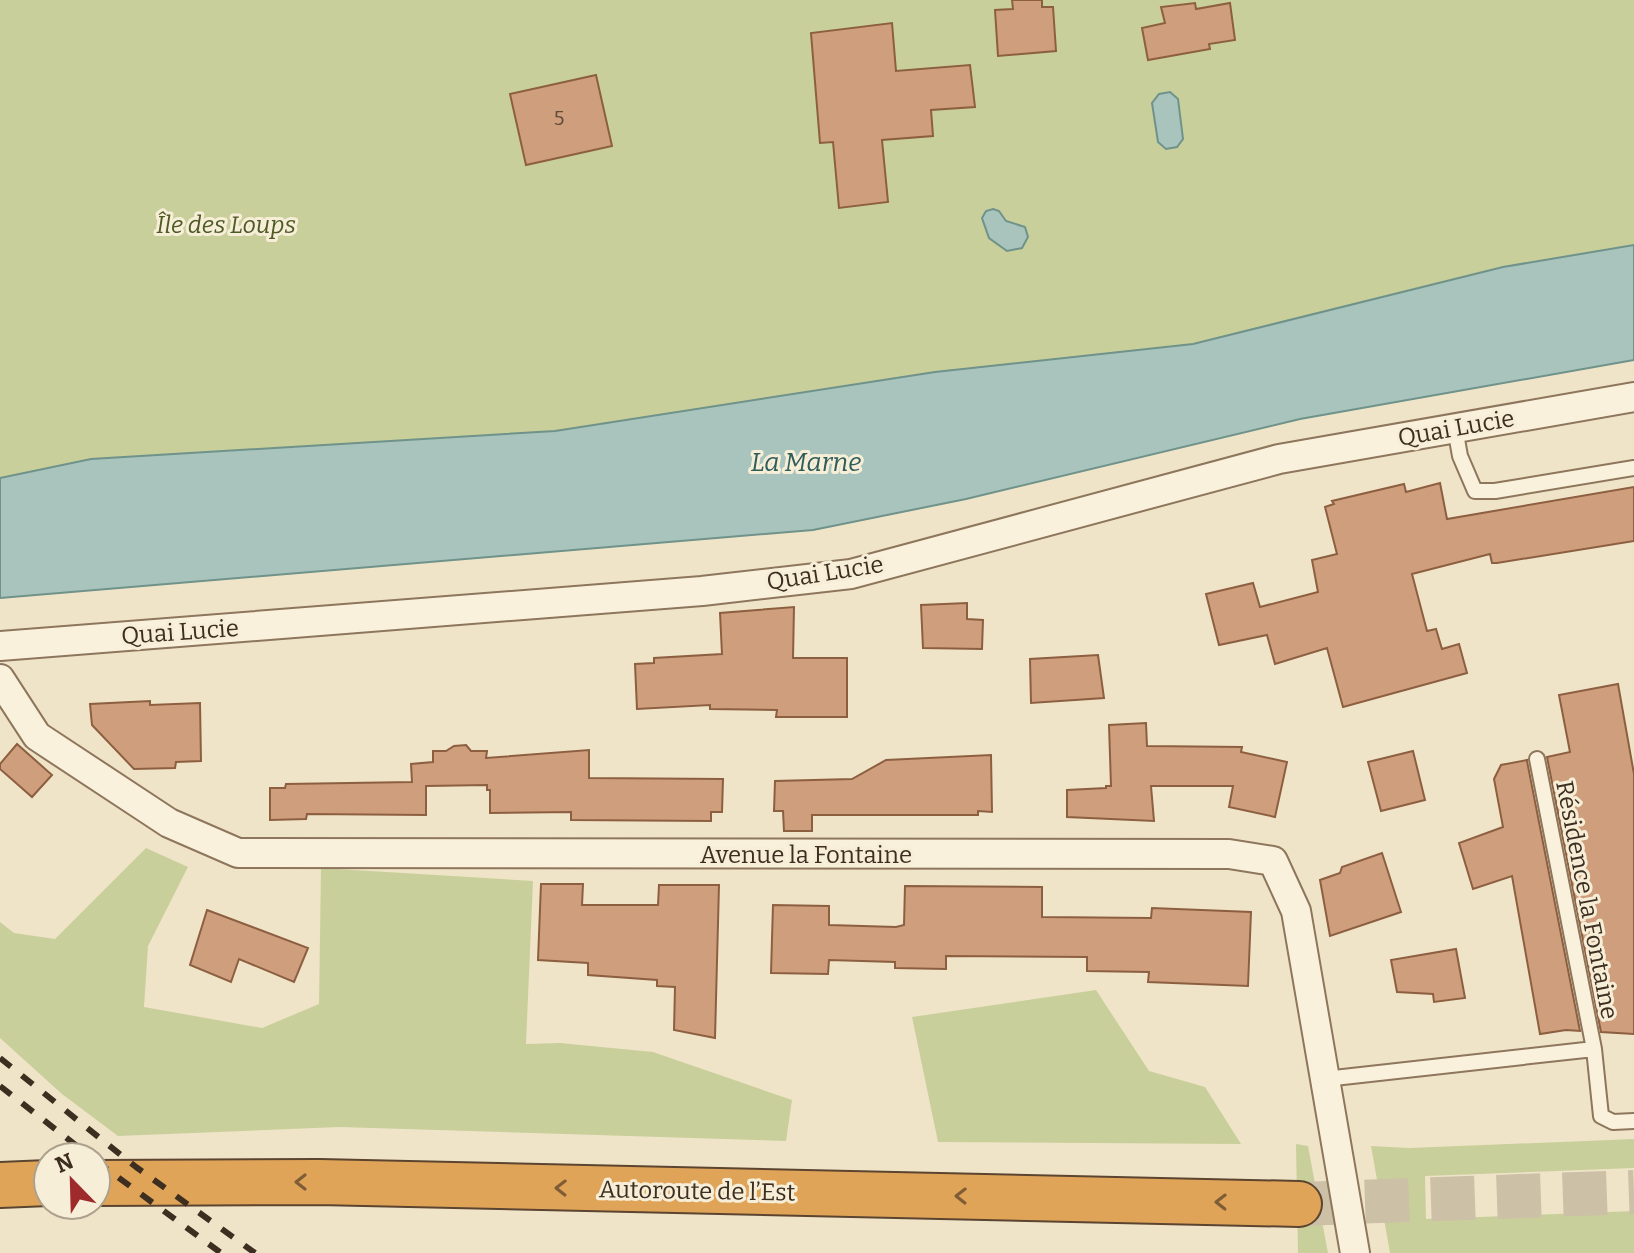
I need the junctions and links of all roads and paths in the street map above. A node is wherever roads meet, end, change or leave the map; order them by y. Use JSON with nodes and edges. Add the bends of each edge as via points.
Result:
{"nodes":[{"id":1,"x":1634,"y":397,"type":"edge"},
{"id":2,"x":1455,"y":428,"type":"junction"},
{"id":3,"x":1634,"y":468,"type":"edge"},
{"id":4,"x":0,"y":646,"type":"edge"},
{"id":5,"x":0,"y":679,"type":"edge"},
{"id":6,"x":1537,"y":759,"type":"dead end"},
{"id":7,"x":1594,"y":1049,"type":"junction"},
{"id":8,"x":1325,"y":1079,"type":"junction"},
{"id":9,"x":1634,"y":1121,"type":"edge"},
{"id":10,"x":112,"y":1183,"type":"edge"},
{"id":11,"x":32,"y":1184,"type":"edge"},
{"id":12,"x":0,"y":1185,"type":"edge"},
{"id":13,"x":1299,"y":1204,"type":"tunnel mouth"},
{"id":14,"x":1355,"y":1253,"type":"edge"}],
"edges":[{"from":1,"to":2,"type":"street","name":"Quai Lucie"},
{"from":2,"to":3,"type":"lane","via":[[1475,491]]},
{"from":2,"to":4,"type":"street","name":"Quai Lucie","via":[[1279,459],[851,574],[702,591]]},
{"from":5,"to":8,"type":"street","name":"Avenue la Fontaine","via":[[37,736],[169,823],[238,853],[1229,854],[1273,861],[1296,911]]},
{"from":6,"to":7,"type":"lane","name":"Résidence la Fontaine"},
{"from":7,"to":8,"type":"lane"},
{"from":7,"to":9,"type":"lane","name":"Résidence la Fontaine","via":[[1601,1116],[1613,1122]]},
{"from":8,"to":14,"type":"street","name":"Avenue la Fontaine"},
{"from":13,"to":10,"type":"highway","name":"Autoroute de l’Est","one_way":true,"via":[[319,1182]]},
{"from":11,"to":12,"type":"highway"}]}
